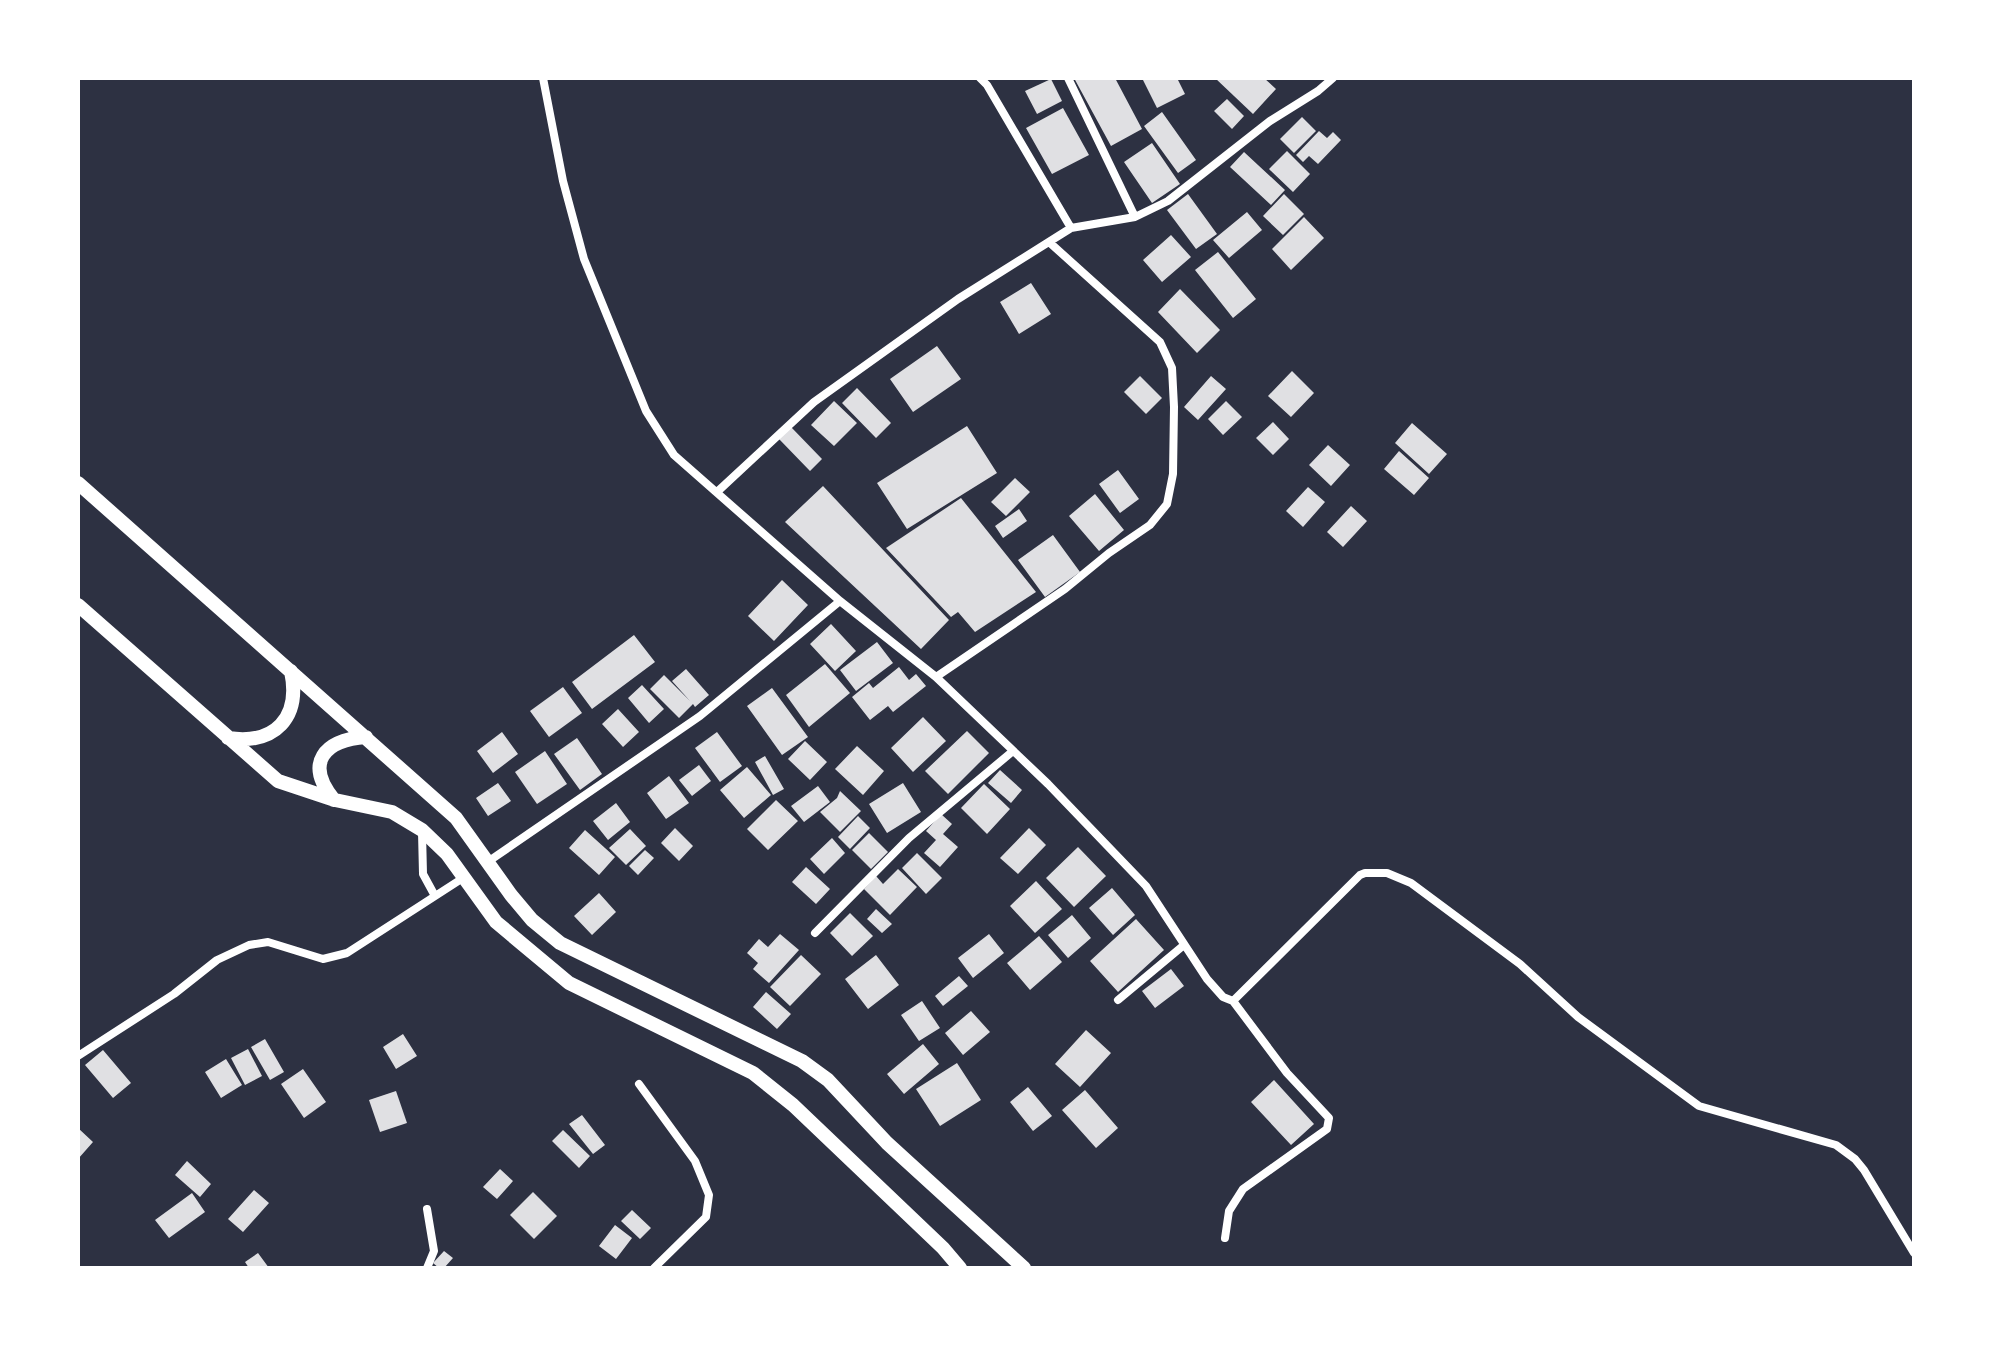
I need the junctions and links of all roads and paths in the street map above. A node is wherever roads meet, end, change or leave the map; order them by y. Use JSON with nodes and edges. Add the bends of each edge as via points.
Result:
{"nodes":[{"id":1,"x":543,"y":78,"type":"edge"},
{"id":2,"x":980,"y":78,"type":"edge"},
{"id":3,"x":1068,"y":78,"type":"edge"},
{"id":4,"x":1333,"y":78,"type":"edge"},
{"id":5,"x":1135,"y":217,"type":"junction"},
{"id":6,"x":1071,"y":228,"type":"junction"},
{"id":7,"x":1049,"y":242,"type":"junction"},
{"id":8,"x":78,"y":483,"type":"edge"},
{"id":9,"x":717,"y":492,"type":"junction"},
{"id":10,"x":840,"y":601,"type":"junction"},
{"id":11,"x":78,"y":605,"type":"edge"},
{"id":12,"x":290,"y":671,"type":"junction"},
{"id":13,"x":936,"y":677,"type":"junction"},
{"id":14,"x":366,"y":737,"type":"junction"},
{"id":15,"x":227,"y":738,"type":"junction"},
{"id":16,"x":1013,"y":751,"type":"junction"},
{"id":17,"x":335,"y":800,"type":"junction"},
{"id":18,"x":422,"y":830,"type":"junction"},
{"id":19,"x":489,"y":861,"type":"junction"},
{"id":20,"x":463,"y":878,"type":"junction"},
{"id":21,"x":435,"y":896,"type":"junction"},
{"id":22,"x":815,"y":933,"type":"dead end"},
{"id":23,"x":1184,"y":945,"type":"junction"},
{"id":24,"x":1118,"y":1000,"type":"dead end"},
{"id":25,"x":1233,"y":1001,"type":"junction"},
{"id":26,"x":78,"y":1056,"type":"edge"},
{"id":27,"x":639,"y":1084,"type":"dead end"},
{"id":28,"x":427,"y":1209,"type":"dead end"},
{"id":29,"x":1225,"y":1238,"type":"dead end"},
{"id":30,"x":1914,"y":1253,"type":"edge"},
{"id":31,"x":427,"y":1268,"type":"edge"},
{"id":32,"x":654,"y":1268,"type":"edge"},
{"id":33,"x":960,"y":1268,"type":"edge"},
{"id":34,"x":1024,"y":1268,"type":"edge"}],
"edges":[{"from":1,"to":9,"type":"street","via":[[584,259],[646,411],[674,455]]},
{"from":2,"to":6,"type":"street"},
{"from":3,"to":5,"type":"street"},
{"from":4,"to":5,"type":"street","via":[[1168,201]]},
{"from":5,"to":6,"type":"street"},
{"from":6,"to":7,"type":"street"},
{"from":7,"to":9,"type":"street","via":[[958,299],[814,402]]},
{"from":7,"to":13,"type":"street","via":[[1160,342],[1172,368],[1173,474],[1167,504],[1150,525],[1065,589]]},
{"from":8,"to":12,"type":"street"},
{"from":9,"to":10,"type":"street"},
{"from":10,"to":13,"type":"street"},
{"from":10,"to":19,"type":"street","via":[[700,716]]},
{"from":11,"to":15,"type":"street"},
{"from":12,"to":14,"type":"street"},
{"from":12,"to":15,"type":"street","via":[[294,699],[276,730],[249,741]]},
{"from":13,"to":16,"type":"street"},
{"from":14,"to":17,"type":"street","via":[[348,738],[323,754],[319,774]]},
{"from":14,"to":19,"type":"street","via":[[456,818]]},
{"from":15,"to":17,"type":"street","via":[[278,781]]},
{"from":16,"to":22,"type":"street","via":[[909,838]]},
{"from":16,"to":23,"type":"street","via":[[1146,886]]},
{"from":17,"to":18,"type":"street","via":[[392,812]]},
{"from":18,"to":20,"type":"street"},
{"from":18,"to":21,"type":"street","via":[[423,874]]},
{"from":19,"to":34,"type":"street","via":[[532,920],[560,943],[802,1061],[828,1080],[887,1143]]},
{"from":20,"to":21,"type":"street"},
{"from":20,"to":33,"type":"street","via":[[496,922],[569,983],[753,1073],[793,1105]]},
{"from":21,"to":26,"type":"street","via":[[347,953],[323,959],[268,942],[249,945],[217,960]]},
{"from":23,"to":24,"type":"street"},
{"from":23,"to":25,"type":"street","via":[[1207,979]]},
{"from":25,"to":29,"type":"street","via":[[1329,1118],[1327,1129],[1243,1189],[1229,1211]]},
{"from":25,"to":30,"type":"street","via":[[1360,875],[1387,873],[1411,883],[1520,964],[1578,1017],[1699,1106],[1836,1145],[1864,1170]]},
{"from":27,"to":32,"type":"street","via":[[695,1161],[709,1195],[706,1217]]},
{"from":28,"to":31,"type":"street","via":[[434,1251]]}]}
